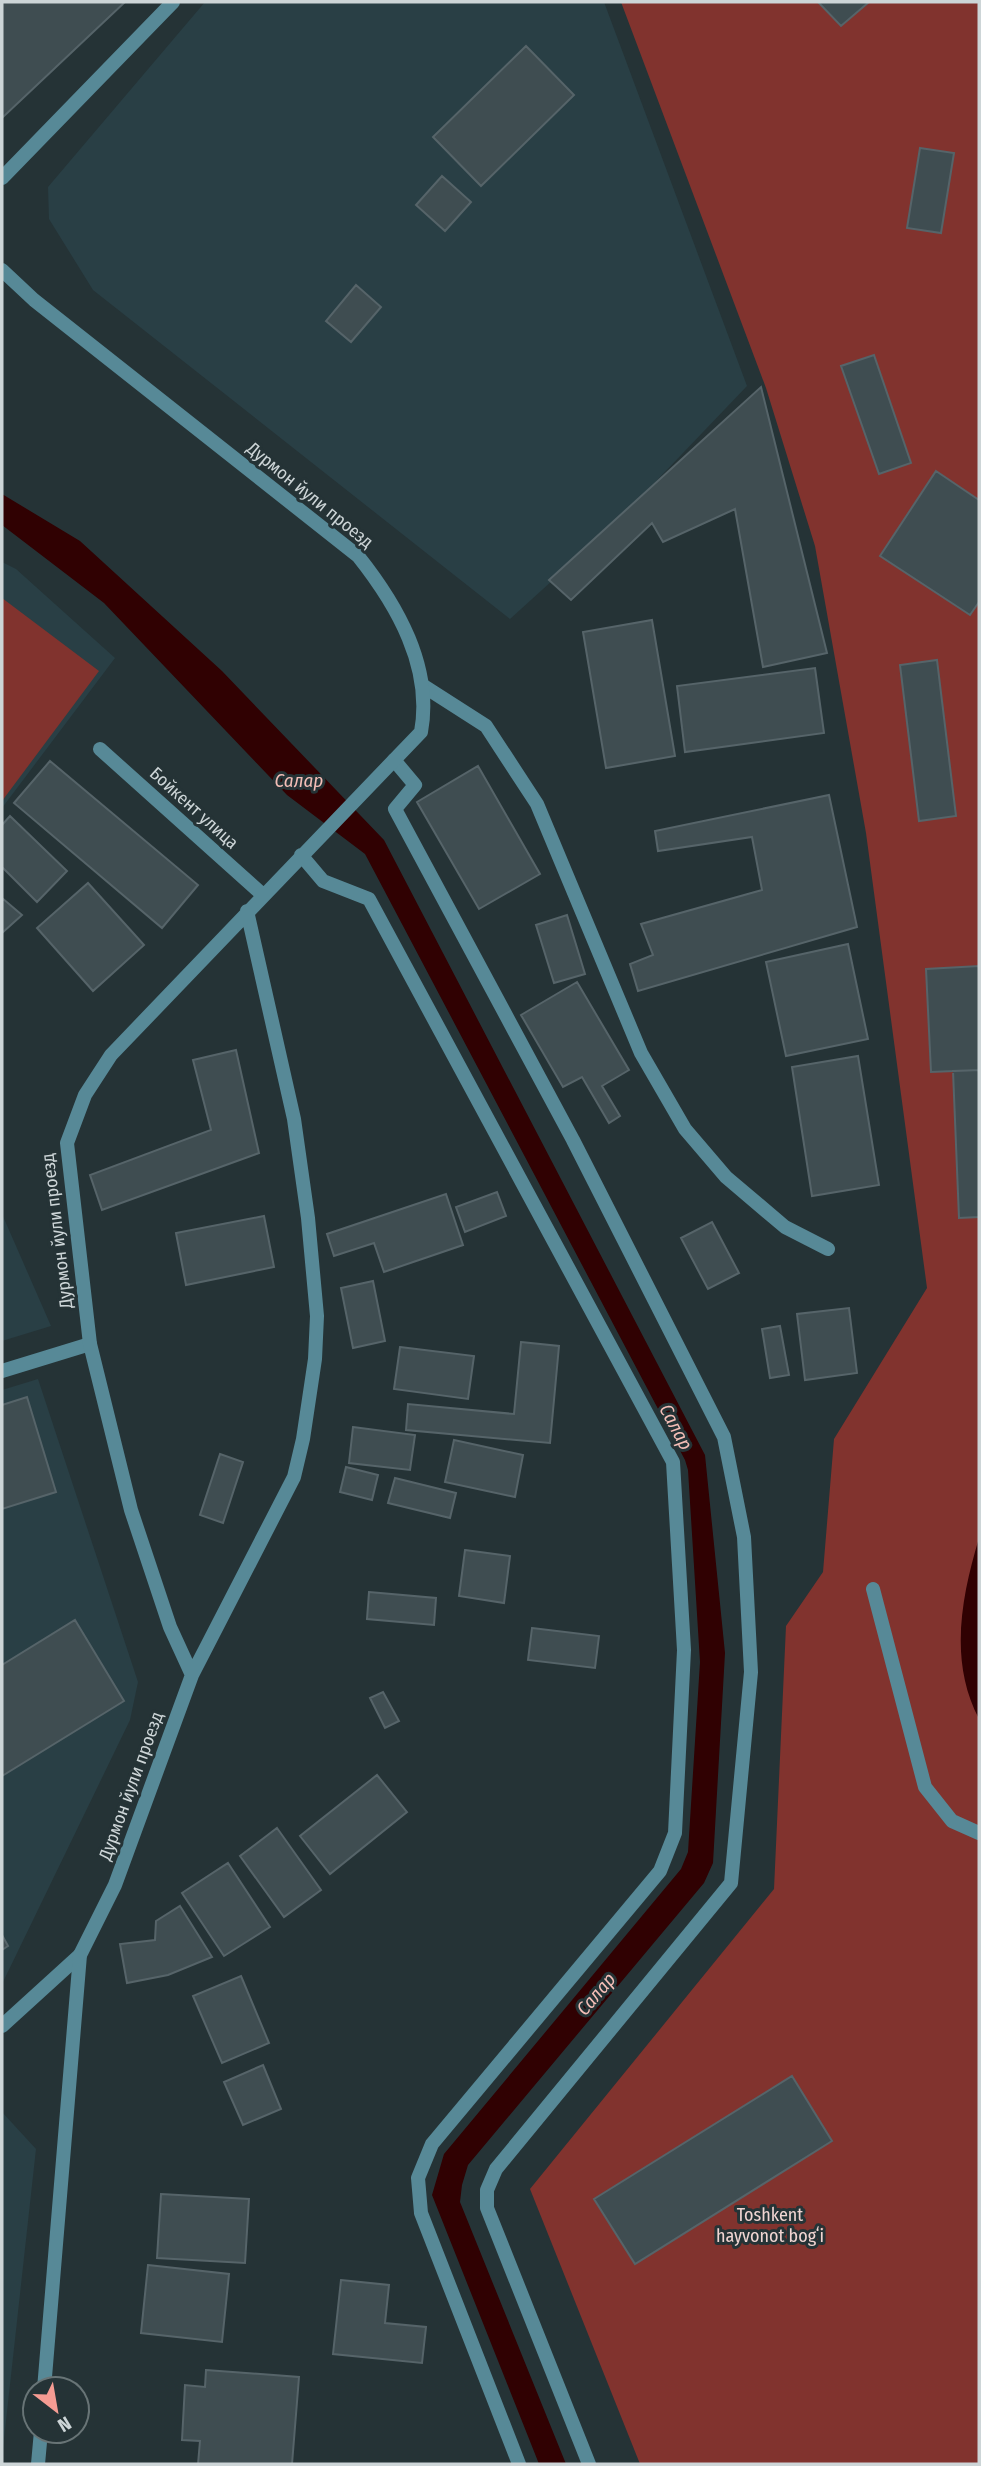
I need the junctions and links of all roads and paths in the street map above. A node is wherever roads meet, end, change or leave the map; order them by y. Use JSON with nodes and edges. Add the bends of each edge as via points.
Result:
{"nodes":[{"id":1,"x":173,"y":2,"type":"edge"},
{"id":2,"x":2,"y":178,"type":"edge"},
{"id":3,"x":2,"y":270,"type":"edge"},
{"id":4,"x":422,"y":685,"type":"junction"},
{"id":5,"x":100,"y":750,"type":"dead end"},
{"id":6,"x":394,"y":760,"type":"junction"},
{"id":7,"x":301,"y":855,"type":"junction"},
{"id":8,"x":263,"y":895,"type":"junction"},
{"id":9,"x":247,"y":911,"type":"junction"},
{"id":10,"x":828,"y":1249,"type":"dead end"},
{"id":11,"x":90,"y":1344,"type":"junction"},
{"id":12,"x":2,"y":1371,"type":"edge"},
{"id":13,"x":873,"y":1589,"type":"dead end"},
{"id":14,"x":191,"y":1675,"type":"junction"},
{"id":15,"x":979,"y":1833,"type":"edge"},
{"id":16,"x":80,"y":1955,"type":"junction"},
{"id":17,"x":2,"y":2026,"type":"edge"},
{"id":18,"x":45,"y":2375,"type":"edge"},
{"id":19,"x":40,"y":2445,"type":"edge"},
{"id":20,"x":38,"y":2464,"type":"edge"},
{"id":21,"x":519,"y":2464,"type":"edge"},
{"id":22,"x":589,"y":2464,"type":"edge"}],
"edges":[{"from":1,"to":2,"type":"street"},
{"from":3,"to":4,"type":"street","name":"Дурмон йули проезд","via":[[358,556],[398,615]]},
{"from":4,"to":6,"type":"street","name":"Дурмон йули проезд","via":[[425,709],[421,732]]},
{"from":4,"to":10,"type":"street","via":[[486,726],[537,804],[641,1053],[685,1129],[726,1177],[785,1227]]},
{"from":5,"to":8,"type":"street","name":"Бойкент улица"},
{"from":6,"to":7,"type":"street","name":"Дурмон йули проезд"},
{"from":6,"to":22,"type":"street","via":[[415,785],[395,808],[573,1140],[724,1437],[744,1537],[751,1672],[731,1883],[496,2169],[487,2190],[487,2208]]},
{"from":7,"to":8,"type":"street","name":"Дурмон йули проезд"},
{"from":7,"to":21,"type":"street","via":[[323,881],[369,900],[673,1462],[684,1650],[675,1833],[660,1871],[432,2144],[418,2178],[421,2213]]},
{"from":8,"to":9,"type":"street","name":"Дурмон йули проезд"},
{"from":9,"to":11,"type":"street","name":"Дурмон йули проезд","via":[[111,1055],[85,1095],[66,1143]]},
{"from":9,"to":14,"type":"street","via":[[294,1119],[316,1304],[315,1359],[293,1477]]},
{"from":11,"to":12,"type":"street"},
{"from":11,"to":14,"type":"street","name":"Дурмон йули проезд","via":[[131,1510]]},
{"from":13,"to":15,"type":"street","via":[[925,1787],[952,1821]]},
{"from":14,"to":16,"type":"street","name":"Дурмон йули проезд","via":[[116,1885]]},
{"from":16,"to":17,"type":"street"},
{"from":16,"to":18,"type":"street","name":"Дурмон йули проезд"},
{"from":19,"to":20,"type":"street"}]}
